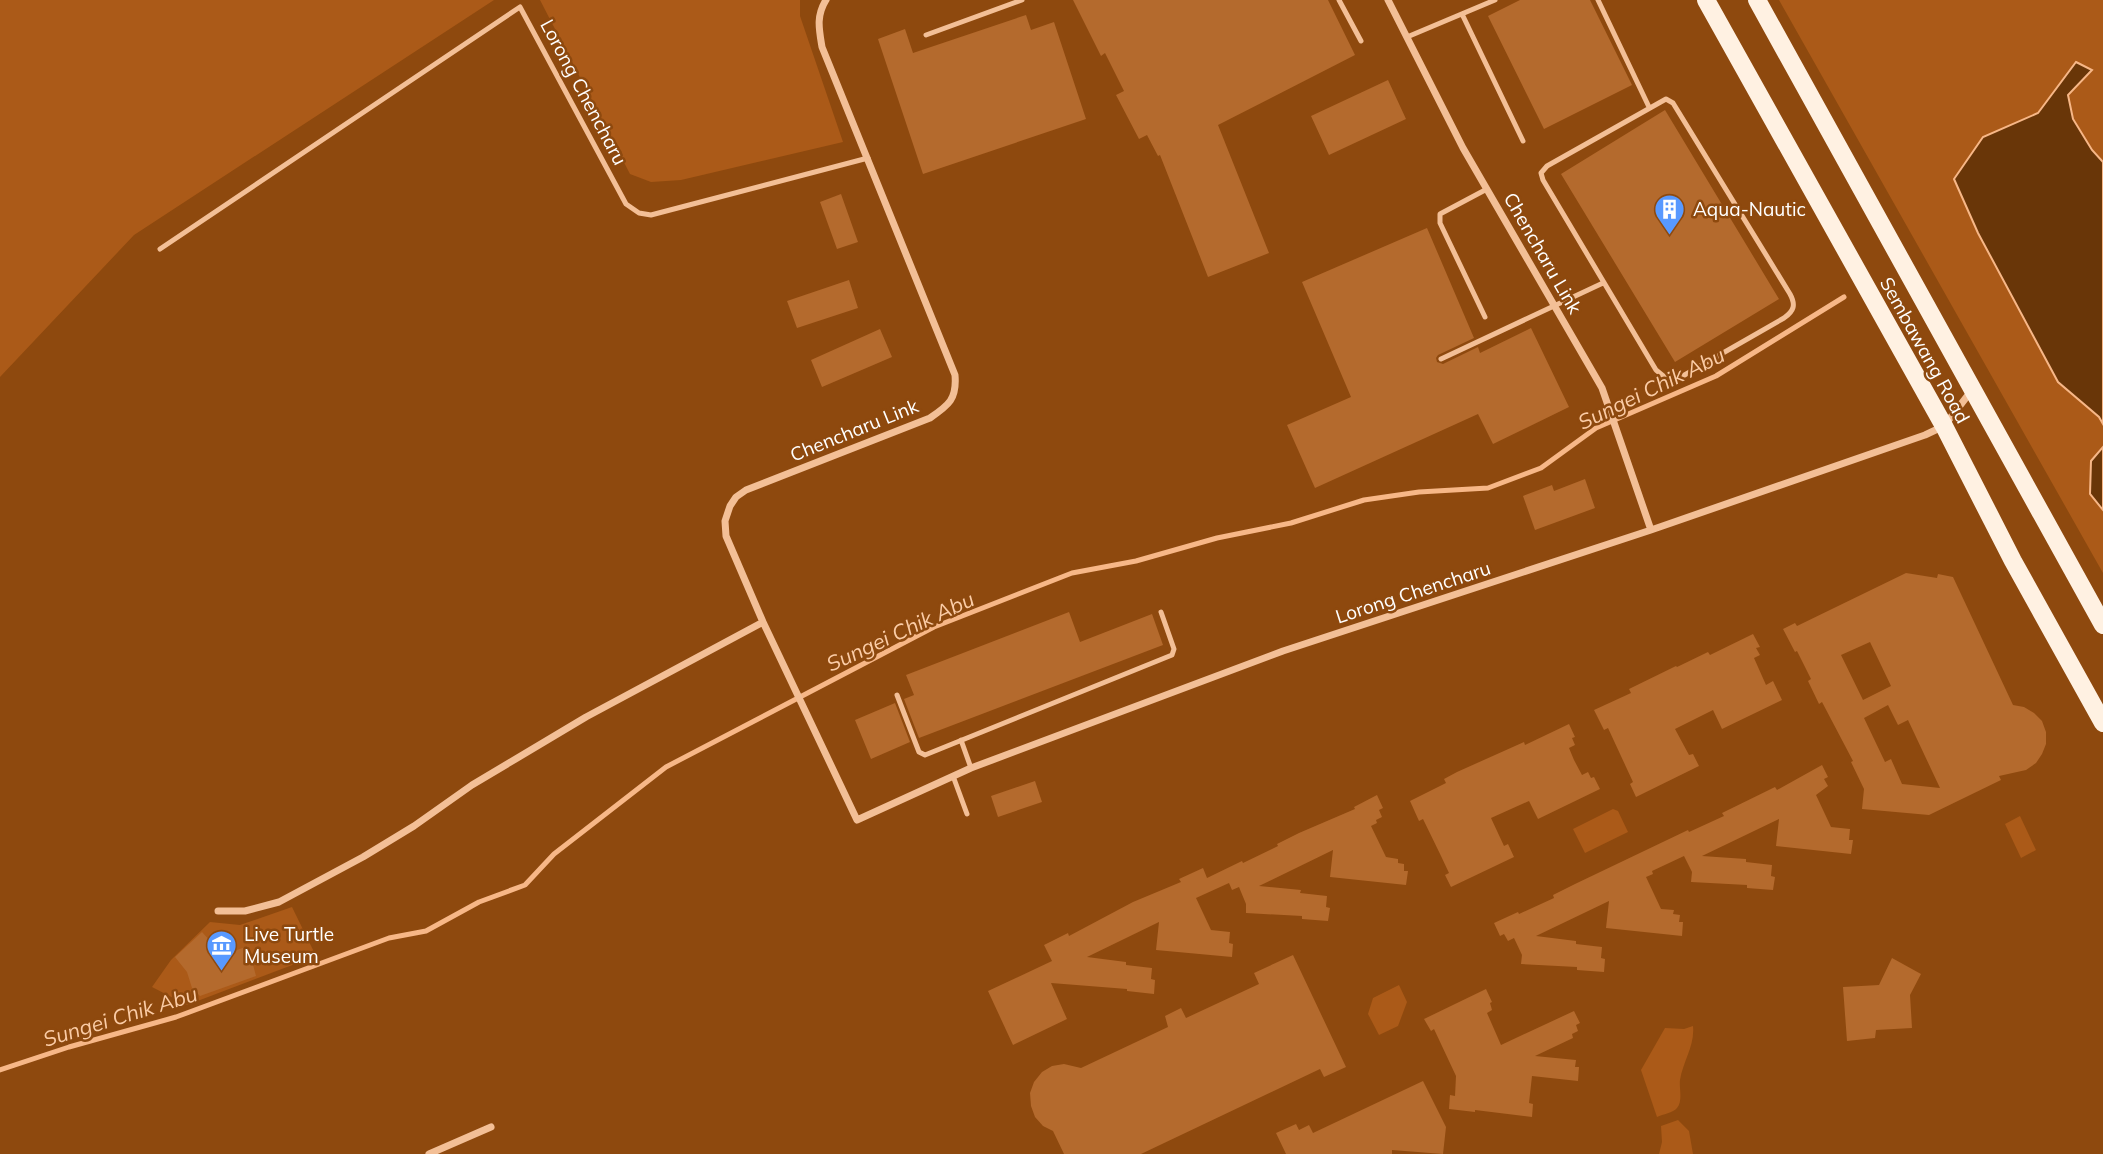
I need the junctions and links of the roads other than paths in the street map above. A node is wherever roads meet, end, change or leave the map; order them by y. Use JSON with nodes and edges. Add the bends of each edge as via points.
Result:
{"nodes":[{"id":1,"x":826,"y":0,"type":"edge"},
{"id":2,"x":1022,"y":0,"type":"edge"},
{"id":3,"x":1339,"y":0,"type":"edge"},
{"id":4,"x":1388,"y":0,"type":"edge"},
{"id":5,"x":1495,"y":0,"type":"edge"},
{"id":6,"x":1598,"y":0,"type":"edge"},
{"id":7,"x":1706,"y":0,"type":"edge"},
{"id":8,"x":1757,"y":0,"type":"edge"},
{"id":9,"x":1462,"y":14,"type":"junction"},
{"id":10,"x":926,"y":35,"type":"dead end"},
{"id":11,"x":1406,"y":37,"type":"junction"},
{"id":12,"x":1362,"y":41,"type":"dead end"},
{"id":13,"x":1649,"y":107,"type":"junction"},
{"id":14,"x":1523,"y":141,"type":"dead end"},
{"id":15,"x":868,"y":158,"type":"junction"},
{"id":16,"x":1487,"y":189,"type":"junction"},
{"id":17,"x":160,"y":249,"type":"dead end"},
{"id":18,"x":1604,"y":283,"type":"junction"},
{"id":19,"x":1555,"y":306,"type":"junction"},
{"id":20,"x":1485,"y":317,"type":"dead end"},
{"id":21,"x":1441,"y":359,"type":"dead end"},
{"id":22,"x":1972,"y":390,"type":"junction"},
{"id":23,"x":1944,"y":426,"type":"junction"},
{"id":24,"x":1651,"y":530,"type":"junction"},
{"id":25,"x":1161,"y":612,"type":"dead end"},
{"id":26,"x":762,"y":622,"type":"junction"},
{"id":27,"x":2103,"y":625,"type":"edge"},
{"id":28,"x":897,"y":695,"type":"dead end"},
{"id":29,"x":2103,"y":723,"type":"edge"},
{"id":30,"x":961,"y":740,"type":"junction"},
{"id":31,"x":971,"y":768,"type":"junction"},
{"id":32,"x":953,"y":776,"type":"junction"},
{"id":33,"x":967,"y":814,"type":"dead end"},
{"id":34,"x":857,"y":820,"type":"joint"},
{"id":35,"x":218,"y":911,"type":"dead end"},
{"id":36,"x":491,"y":1127,"type":"dead end"},
{"id":37,"x":429,"y":1154,"type":"edge"}],
"edges":[{"from":1,"to":15,"type":"street","name":"Chencharu Link","via":[[818,22],[822,47]]},
{"from":2,"to":10,"type":"lane"},
{"from":3,"to":12,"type":"lane"},
{"from":4,"to":11,"type":"street","name":"Chencharu Link"},
{"from":5,"to":9,"type":"lane"},
{"from":6,"to":13,"type":"lane"},
{"from":7,"to":23,"type":"main road","name":"Sembawang Road"},
{"from":8,"to":22,"type":"main road","name":"Sembawang Road"},
{"from":9,"to":11,"type":"lane"},
{"from":9,"to":14,"type":"lane"},
{"from":11,"to":16,"type":"street","name":"Chencharu Link"},
{"from":13,"to":18,"type":"lane","via":[[1541,173]]},
{"from":13,"to":18,"type":"lane","via":[[1666,99],[1673,103],[1794,307],[1784,318],[1681,377],[1667,379],[1656,370]]},
{"from":15,"to":17,"type":"lane","name":"Lorong Chencharu","via":[[651,215],[639,213],[626,204],[520,6]]},
{"from":15,"to":26,"type":"street","name":"Chencharu Link","via":[[956,387],[952,400],[930,418],[736,497],[725,521],[726,536]]},
{"from":16,"to":19,"type":"street","name":"Chencharu Link"},
{"from":16,"to":20,"type":"lane","via":[[1440,214],[1440,223]]},
{"from":18,"to":19,"type":"lane"},
{"from":19,"to":21,"type":"lane"},
{"from":19,"to":24,"type":"street","name":"Chencharu Link","via":[[1607,398]]},
{"from":22,"to":23,"type":"street","name":"Lorong Chencharu"},
{"from":22,"to":27,"type":"main road","name":"Sembawang Road"},
{"from":23,"to":24,"type":"street","name":"Lorong Chencharu"},
{"from":23,"to":29,"type":"main road","name":"Sembawang Road"},
{"from":24,"to":31,"type":"street","name":"Lorong Chencharu","via":[[1283,652]]},
{"from":25,"to":30,"type":"lane","via":[[1172,655]]},
{"from":26,"to":34,"type":"street","name":"Chencharu Link"},
{"from":26,"to":35,"type":"street","via":[[586,717],[363,857],[279,902],[245,911]]},
{"from":28,"to":30,"type":"lane","via":[[922,755]]},
{"from":30,"to":31,"type":"lane"},
{"from":31,"to":32,"type":"street","name":"Lorong Chencharu"},
{"from":32,"to":33,"type":"lane"},
{"from":32,"to":34,"type":"street","name":"Lorong Chencharu"},
{"from":36,"to":37,"type":"street"}]}
